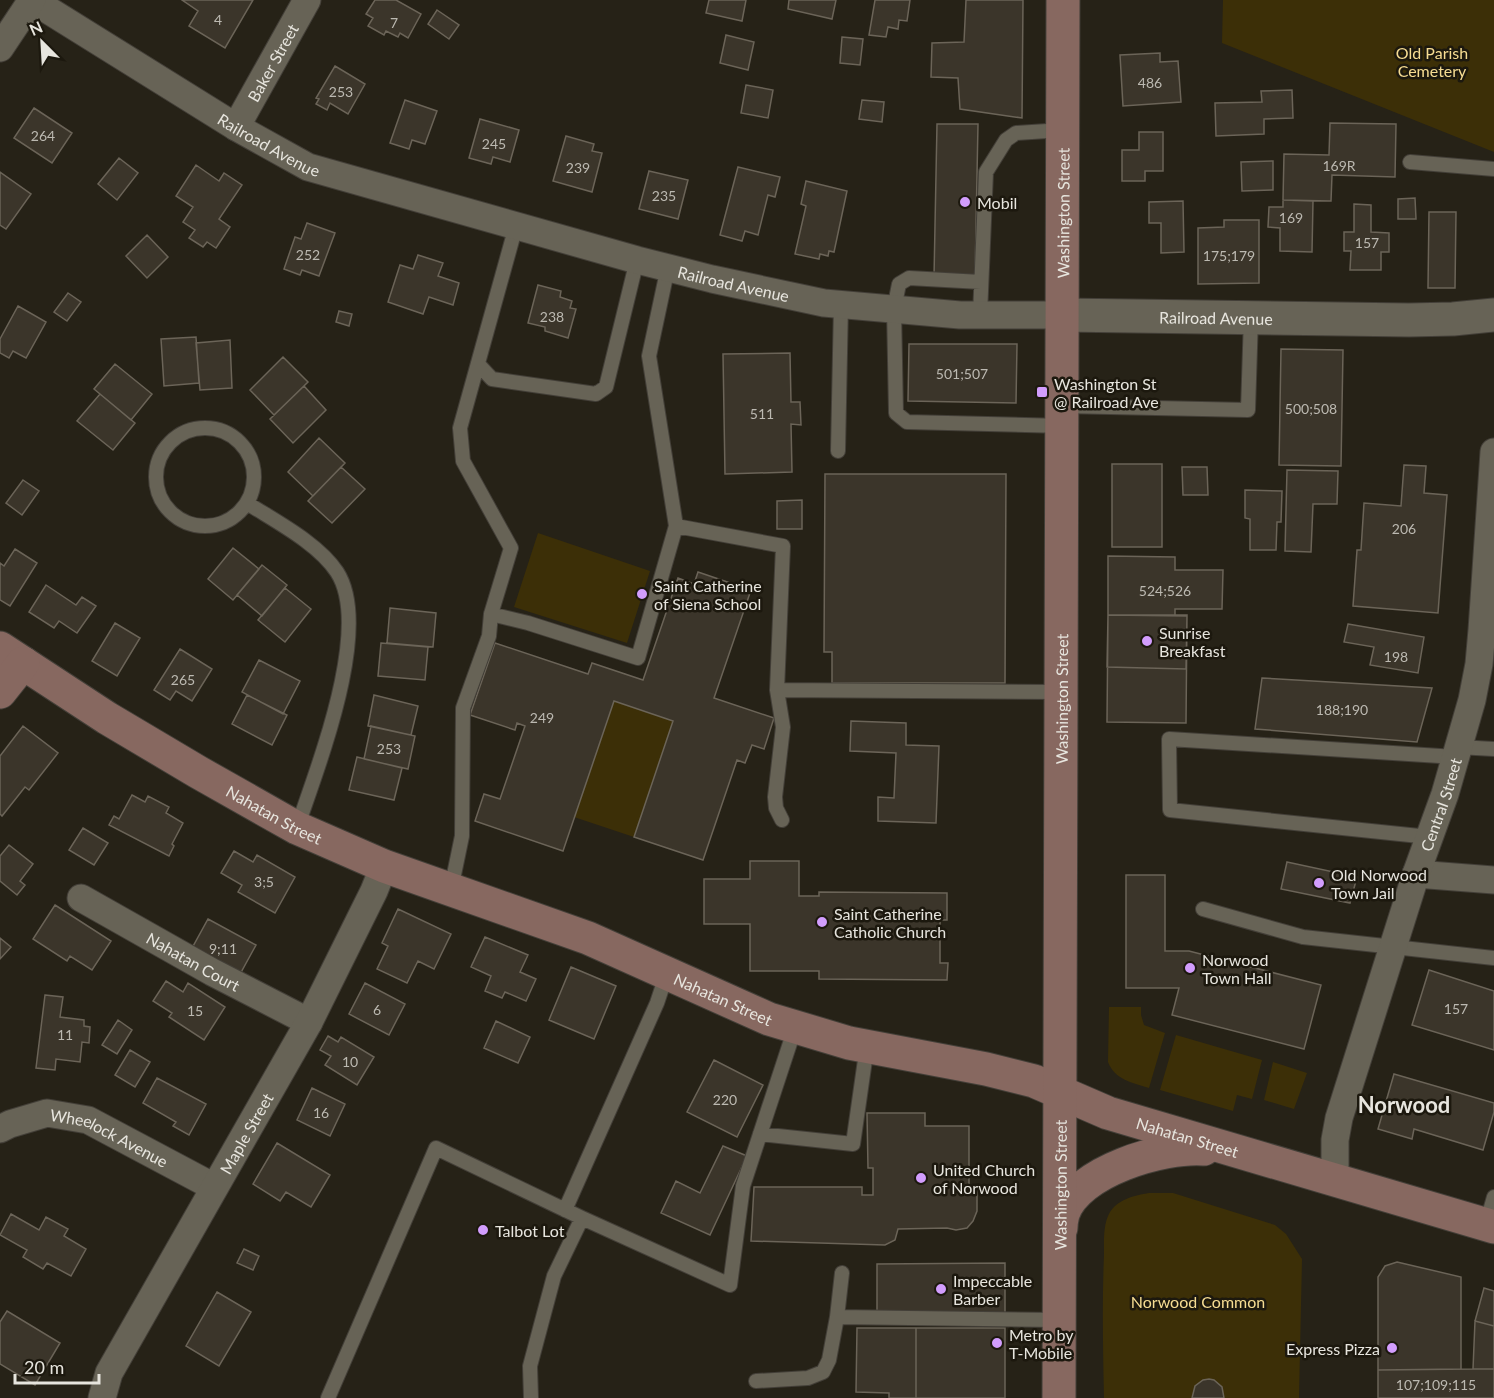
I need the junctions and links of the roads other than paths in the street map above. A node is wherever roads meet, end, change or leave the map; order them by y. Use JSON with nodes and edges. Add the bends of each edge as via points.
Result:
{"nodes":[{"id":1,"x":32,"y":0,"type":"edge"},
{"id":2,"x":307,"y":0,"type":"edge"},
{"id":3,"x":1063,"y":0,"type":"edge"},
{"id":4,"x":0,"y":48,"type":"edge"},
{"id":5,"x":236,"y":127,"type":"junction"},
{"id":6,"x":1063,"y":130,"type":"junction"},
{"id":7,"x":1410,"y":162,"type":"dead end"},
{"id":8,"x":1494,"y":169,"type":"edge"},
{"id":9,"x":516,"y":226,"type":"junction"},
{"id":10,"x":637,"y":260,"type":"junction"},
{"id":11,"x":668,"y":267,"type":"junction"},
{"id":12,"x":981,"y":282,"type":"junction"},
{"id":13,"x":841,"y":304,"type":"junction"},
{"id":14,"x":894,"y":309,"type":"junction"},
{"id":15,"x":980,"y":315,"type":"junction"},
{"id":16,"x":1063,"y":315,"type":"junction"},
{"id":17,"x":1494,"y":315,"type":"edge"},
{"id":18,"x":1251,"y":317,"type":"junction"},
{"id":19,"x":478,"y":364,"type":"junction"},
{"id":20,"x":1063,"y":416,"type":"junction"},
{"id":21,"x":838,"y":451,"type":"dead end"},
{"id":22,"x":1494,"y":453,"type":"edge"},
{"id":23,"x":247,"y":503,"type":"junction"},
{"id":24,"x":676,"y":526,"type":"junction"},
{"id":25,"x":491,"y":614,"type":"junction"},
{"id":26,"x":11,"y":656,"type":"edge"},
{"id":27,"x":777,"y":690,"type":"junction"},
{"id":28,"x":0,"y":692,"type":"edge"},
{"id":29,"x":1062,"y":692,"type":"junction"},
{"id":30,"x":1494,"y":749,"type":"edge"},
{"id":31,"x":1457,"y":752,"type":"junction"},
{"id":32,"x":782,"y":820,"type":"dead end"},
{"id":33,"x":297,"y":828,"type":"junction"},
{"id":34,"x":1429,"y":837,"type":"junction"},
{"id":35,"x":384,"y":866,"type":"junction"},
{"id":36,"x":1416,"y":874,"type":"junction"},
{"id":37,"x":1494,"y":880,"type":"edge"},
{"id":38,"x":451,"y":889,"type":"junction"},
{"id":39,"x":81,"y":898,"type":"dead end"},
{"id":40,"x":1203,"y":909,"type":"dead end"},
{"id":41,"x":1393,"y":947,"type":"junction"},
{"id":42,"x":1494,"y":958,"type":"edge"},
{"id":43,"x":667,"y":973,"type":"junction"},
{"id":44,"x":309,"y":1022,"type":"junction"},
{"id":45,"x":795,"y":1028,"type":"junction"},
{"id":46,"x":867,"y":1046,"type":"junction"},
{"id":47,"x":1060,"y":1092,"type":"junction"},
{"id":48,"x":0,"y":1129,"type":"edge"},
{"id":49,"x":760,"y":1134,"type":"junction"},
{"id":50,"x":1229,"y":1150,"type":"junction"},
{"id":51,"x":1335,"y":1182,"type":"junction"},
{"id":52,"x":214,"y":1187,"type":"junction"},
{"id":53,"x":565,"y":1210,"type":"junction"},
{"id":54,"x":1491,"y":1216,"type":"edge"},
{"id":55,"x":582,"y":1218,"type":"junction"},
{"id":56,"x":1059,"y":1235,"type":"junction"},
{"id":57,"x":842,"y":1273,"type":"dead end"},
{"id":58,"x":837,"y":1317,"type":"junction"},
{"id":59,"x":1059,"y":1320,"type":"junction"},
{"id":60,"x":756,"y":1381,"type":"dead end"},
{"id":61,"x":102,"y":1398,"type":"edge"},
{"id":62,"x":328,"y":1398,"type":"edge"},
{"id":63,"x":531,"y":1398,"type":"edge"},
{"id":64,"x":1059,"y":1398,"type":"edge"}],
"edges":[{"from":1,"to":4,"type":"street"},
{"from":1,"to":5,"type":"street","name":"Railroad Avenue"},
{"from":2,"to":5,"type":"street","name":"Baker Street"},
{"from":3,"to":6,"type":"main road","name":"Washington Street"},
{"from":5,"to":9,"type":"street","name":"Railroad Avenue","via":[[308,167]]},
{"from":6,"to":12,"type":"lane","via":[[1016,133],[990,163],[984,181]]},
{"from":6,"to":16,"type":"main road","name":"Washington Street"},
{"from":7,"to":8,"type":"lane"},
{"from":9,"to":10,"type":"street","name":"Railroad Avenue"},
{"from":9,"to":19,"type":"lane"},
{"from":10,"to":11,"type":"street","name":"Railroad Avenue"},
{"from":10,"to":19,"type":"lane","via":[[606,387],[596,394],[492,379]]},
{"from":11,"to":13,"type":"street","name":"Railroad Avenue"},
{"from":11,"to":24,"type":"lane","via":[[649,356]]},
{"from":12,"to":14,"type":"lane","via":[[909,278],[899,284]]},
{"from":12,"to":15,"type":"lane"},
{"from":13,"to":14,"type":"street","name":"Railroad Avenue"},
{"from":13,"to":21,"type":"lane"},
{"from":14,"to":15,"type":"street","name":"Railroad Avenue"},
{"from":14,"to":20,"type":"lane","via":[[896,413],[907,422]]},
{"from":15,"to":16,"type":"street","name":"Railroad Avenue"},
{"from":16,"to":18,"type":"street","name":"Railroad Avenue"},
{"from":16,"to":20,"type":"main road","name":"Washington Street"},
{"from":17,"to":18,"type":"street","name":"Railroad Avenue","via":[[1409,320]]},
{"from":18,"to":20,"type":"lane","via":[[1248,410]]},
{"from":19,"to":25,"type":"lane","via":[[460,428],[463,461],[511,548]]},
{"from":20,"to":29,"type":"main road","name":"Washington Street"},
{"from":22,"to":31,"type":"street","name":"Central Street","via":[[1479,664]]},
{"from":23,"to":23,"type":"lane","via":[[254,471],[249,455],[226,432],[210,428],[193,430],[165,449],[156,482],[171,513],[203,526],[220,524],[236,516]]},
{"from":23,"to":33,"type":"lane","via":[[308,542],[337,572],[348,601],[349,635],[335,714]]},
{"from":24,"to":25,"type":"lane","via":[[638,658]]},
{"from":24,"to":27,"type":"lane","via":[[783,546]]},
{"from":25,"to":38,"type":"lane","via":[[489,636],[462,708],[462,836]]},
{"from":26,"to":28,"type":"main road"},
{"from":26,"to":33,"type":"main road","name":"Nahatan Street","via":[[107,718]]},
{"from":27,"to":29,"type":"lane"},
{"from":27,"to":32,"type":"lane","via":[[783,727],[775,797]]},
{"from":29,"to":47,"type":"main road","name":"Washington Street"},
{"from":30,"to":31,"type":"lane"},
{"from":31,"to":34,"type":"street","name":"Central Street"},
{"from":31,"to":34,"type":"lane","via":[[1169,739],[1170,810]]},
{"from":33,"to":35,"type":"main road","name":"Nahatan Street"},
{"from":34,"to":36,"type":"street","name":"Central Street"},
{"from":35,"to":38,"type":"main road","name":"Nahatan Street"},
{"from":35,"to":44,"type":"street","name":"Maple Street"},
{"from":36,"to":37,"type":"street"},
{"from":36,"to":41,"type":"street","name":"Central Street"},
{"from":38,"to":43,"type":"main road","name":"Nahatan Street","via":[[588,938]]},
{"from":39,"to":44,"type":"street","name":"Nahatan Court"},
{"from":40,"to":41,"type":"lane","via":[[1303,937]]},
{"from":41,"to":42,"type":"lane"},
{"from":41,"to":51,"type":"street","name":"Central Street","via":[[1339,1118]]},
{"from":43,"to":45,"type":"main road","name":"Nahatan Street"},
{"from":43,"to":53,"type":"lane"},
{"from":44,"to":52,"type":"street","name":"Maple Street"},
{"from":45,"to":46,"type":"main road","name":"Nahatan Street"},
{"from":45,"to":49,"type":"lane"},
{"from":46,"to":47,"type":"main road","name":"Nahatan Street","via":[[1014,1076]]},
{"from":46,"to":49,"type":"lane","via":[[852,1144]]},
{"from":47,"to":50,"type":"main road","name":"Nahatan Street","via":[[1098,1110]]},
{"from":47,"to":56,"type":"main road","name":"Washington Street"},
{"from":48,"to":52,"type":"street","name":"Wheelock Avenue","via":[[47,1113],[88,1120]]},
{"from":49,"to":55,"type":"lane","via":[[743,1186],[730,1285]]},
{"from":50,"to":51,"type":"main road","name":"Nahatan Street"},
{"from":50,"to":56,"type":"main road","via":[[1171,1150],[1118,1166],[1076,1195],[1064,1212]]},
{"from":51,"to":54,"type":"main road","name":"Nahatan Street"},
{"from":52,"to":61,"type":"street","name":"Maple Street","via":[[109,1373]]},
{"from":53,"to":55,"type":"lane"},
{"from":53,"to":62,"type":"lane","via":[[436,1148]]},
{"from":55,"to":63,"type":"lane","via":[[554,1276],[530,1366]]},
{"from":56,"to":59,"type":"main road","name":"Washington Street"},
{"from":57,"to":58,"type":"lane"},
{"from":58,"to":59,"type":"lane"},
{"from":58,"to":60,"type":"lane","via":[[823,1372],[808,1378]]},
{"from":59,"to":64,"type":"main road","name":"Washington Street"}]}
